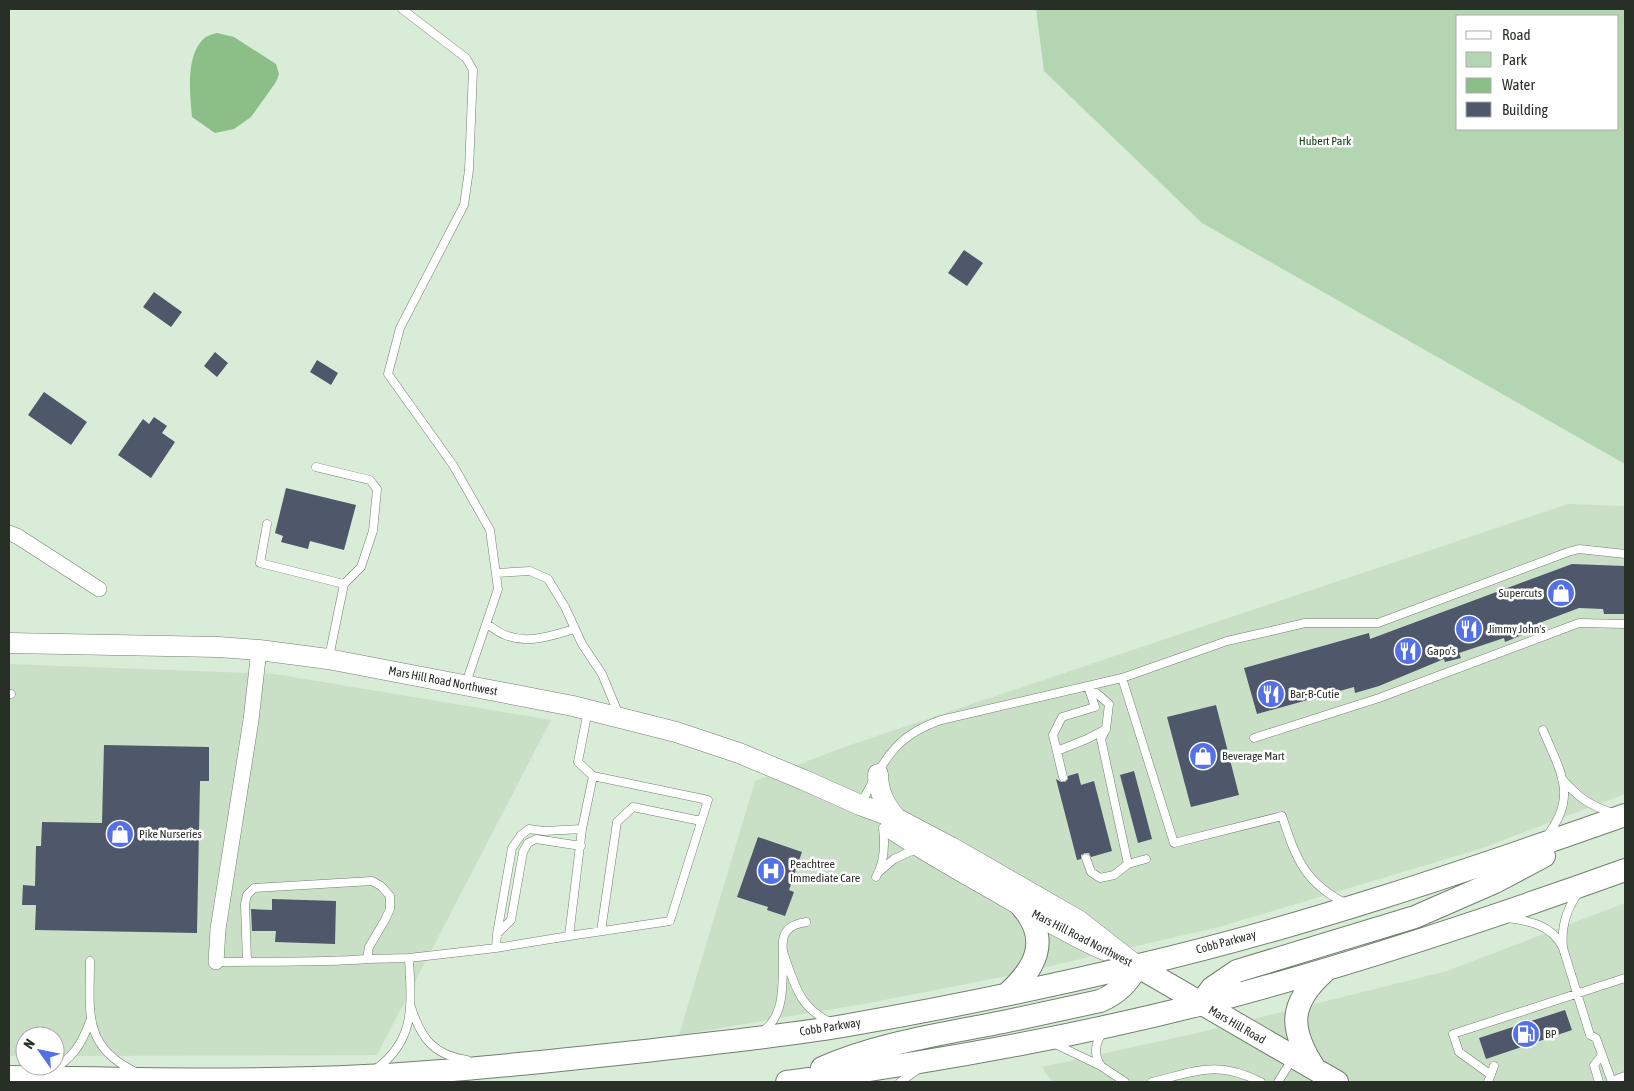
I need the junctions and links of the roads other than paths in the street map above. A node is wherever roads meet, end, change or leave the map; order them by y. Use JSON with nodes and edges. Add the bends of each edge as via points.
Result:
{"nodes":[{"id":1,"x":402,"y":9,"type":"edge"},
{"id":2,"x":316,"y":467,"type":"dead end"},
{"id":3,"x":266,"y":524,"type":"dead end"},
{"id":4,"x":9,"y":533,"type":"edge"},
{"id":5,"x":1625,"y":554,"type":"edge"},
{"id":6,"x":496,"y":573,"type":"junction"},
{"id":7,"x":344,"y":584,"type":"junction"},
{"id":8,"x":99,"y":588,"type":"dead end"},
{"id":9,"x":487,"y":624,"type":"junction"},
{"id":10,"x":1625,"y":624,"type":"edge"},
{"id":11,"x":575,"y":629,"type":"junction"},
{"id":12,"x":9,"y":643,"type":"edge"},
{"id":13,"x":259,"y":650,"type":"junction"},
{"id":14,"x":328,"y":659,"type":"junction"},
{"id":15,"x":1122,"y":678,"type":"junction"},
{"id":16,"x":466,"y":685,"type":"junction"},
{"id":17,"x":1088,"y":686,"type":"junction"},
{"id":18,"x":588,"y":710,"type":"junction"},
{"id":19,"x":620,"y":717,"type":"junction"},
{"id":20,"x":1106,"y":729,"type":"junction"},
{"id":21,"x":1543,"y":730,"type":"dead end"},
{"id":22,"x":1254,"y":738,"type":"dead end"},
{"id":23,"x":1057,"y":751,"type":"junction"},
{"id":24,"x":878,"y":774,"type":"junction"},
{"id":25,"x":593,"y":776,"type":"junction"},
{"id":26,"x":1063,"y":777,"type":"dead end"},
{"id":27,"x":1562,"y":779,"type":"junction"},
{"id":28,"x":860,"y":805,"type":"junction"},
{"id":29,"x":1625,"y":815,"type":"edge"},
{"id":30,"x":889,"y":820,"type":"junction"},
{"id":31,"x":701,"y":821,"type":"junction"},
{"id":32,"x":1592,"y":827,"type":"junction"},
{"id":33,"x":582,"y":829,"type":"junction"},
{"id":34,"x":581,"y":846,"type":"junction"},
{"id":35,"x":1538,"y":846,"type":"junction"},
{"id":36,"x":920,"y":848,"type":"junction"},
{"id":37,"x":1086,"y":858,"type":"dead end"},
{"id":38,"x":1146,"y":859,"type":"dead end"},
{"id":39,"x":1128,"y":864,"type":"junction"},
{"id":40,"x":1625,"y":870,"type":"edge"},
{"id":41,"x":1587,"y":884,"type":"junction"},
{"id":42,"x":1022,"y":907,"type":"junction"},
{"id":43,"x":1356,"y":907,"type":"junction"},
{"id":44,"x":1496,"y":916,"type":"junction"},
{"id":45,"x":806,"y":922,"type":"dead end"},
{"id":46,"x":601,"y":931,"type":"junction"},
{"id":47,"x":497,"y":934,"type":"junction"},
{"id":48,"x":569,"y":936,"type":"junction"},
{"id":49,"x":496,"y":948,"type":"junction"},
{"id":50,"x":1563,"y":948,"type":"junction"},
{"id":51,"x":783,"y":952,"type":"junction"},
{"id":52,"x":409,"y":958,"type":"junction"},
{"id":53,"x":367,"y":959,"type":"junction"},
{"id":54,"x":90,"y":961,"type":"dead end"},
{"id":55,"x":216,"y":962,"type":"joint"},
{"id":56,"x":247,"y":962,"type":"junction"},
{"id":57,"x":1137,"y":966,"type":"junction"},
{"id":58,"x":1327,"y":969,"type":"junction"},
{"id":59,"x":1625,"y":978,"type":"edge"},
{"id":60,"x":1007,"y":994,"type":"junction"},
{"id":61,"x":1577,"y":994,"type":"junction"},
{"id":62,"x":1200,"y":1004,"type":"junction"},
{"id":63,"x":411,"y":1005,"type":"junction"},
{"id":64,"x":90,"y":1021,"type":"junction"},
{"id":65,"x":1111,"y":1024,"type":"junction"},
{"id":66,"x":841,"y":1026,"type":"junction"},
{"id":67,"x":752,"y":1039,"type":"junction"},
{"id":68,"x":1039,"y":1040,"type":"junction"},
{"id":69,"x":1602,"y":1055,"type":"junction"},
{"id":70,"x":1293,"y":1057,"type":"junction"},
{"id":71,"x":932,"y":1060,"type":"junction"},
{"id":72,"x":504,"y":1065,"type":"junction"},
{"id":73,"x":1101,"y":1066,"type":"junction"},
{"id":74,"x":1494,"y":1066,"type":"dead end"},
{"id":75,"x":1316,"y":1070,"type":"junction"},
{"id":76,"x":367,"y":1076,"type":"junction"},
{"id":77,"x":1625,"y":1076,"type":"edge"},
{"id":78,"x":9,"y":1077,"type":"edge"},
{"id":79,"x":40,"y":1078,"type":"junction"},
{"id":80,"x":1490,"y":1079,"type":"edge"},
{"id":81,"x":152,"y":1080,"type":"junction"},
{"id":82,"x":800,"y":1081,"type":"edge"},
{"id":83,"x":900,"y":1082,"type":"edge"},
{"id":84,"x":1125,"y":1082,"type":"edge"},
{"id":85,"x":1152,"y":1082,"type":"edge"},
{"id":86,"x":1261,"y":1082,"type":"edge"},
{"id":87,"x":1278,"y":1082,"type":"edge"},
{"id":88,"x":1337,"y":1082,"type":"edge"},
{"id":89,"x":1599,"y":1082,"type":"edge"},
{"id":90,"x":1612,"y":1082,"type":"edge"}],
"edges":[{"from":1,"to":6,"type":"lane","via":[[466,58],[473,70],[469,170],[464,205],[400,328],[388,374],[454,465],[490,530]]},
{"from":2,"to":7,"type":"lane","via":[[370,480],[377,489],[373,531],[361,567]]},
{"from":3,"to":7,"type":"lane","via":[[260,563]]},
{"from":4,"to":8,"type":"street"},
{"from":5,"to":15,"type":"lane","via":[[1579,549],[1378,623],[1305,624],[1279,629],[1227,641]]},
{"from":6,"to":9,"type":"lane","via":[[498,589]]},
{"from":6,"to":11,"type":"lane","via":[[530,571],[548,579]]},
{"from":7,"to":14,"type":"lane"},
{"from":9,"to":11,"type":"lane","via":[[517,639],[536,639]]},
{"from":9,"to":16,"type":"lane"},
{"from":10,"to":22,"type":"lane","via":[[1579,623],[1379,698]]},
{"from":11,"to":19,"type":"lane","via":[[602,674]]},
{"from":12,"to":13,"type":"street","name":"Mars Hill Road Northwest"},
{"from":13,"to":14,"type":"street","name":"Mars Hill Road Northwest"},
{"from":13,"to":55,"type":"street","via":[[218,929]]},
{"from":14,"to":16,"type":"street","name":"Mars Hill Road Northwest"},
{"from":15,"to":17,"type":"lane"},
{"from":15,"to":43,"type":"lane","via":[[1174,843],[1282,816],[1302,867],[1334,898]]},
{"from":16,"to":18,"type":"street","name":"Mars Hill Road Northwest"},
{"from":17,"to":20,"type":"lane","via":[[1109,704]]},
{"from":17,"to":23,"type":"lane","via":[[1095,707],[1062,717],[1053,735]]},
{"from":17,"to":24,"type":"lane","via":[[922,727],[892,750]]},
{"from":18,"to":19,"type":"street","name":"Mars Hill Road Northwest"},
{"from":18,"to":25,"type":"lane","via":[[578,762]]},
{"from":19,"to":28,"type":"street","name":"Mars Hill Road Northwest","via":[[739,753]]},
{"from":20,"to":23,"type":"lane"},
{"from":20,"to":39,"type":"lane","via":[[1100,739]]},
{"from":21,"to":27,"type":"lane"},
{"from":23,"to":26,"type":"lane"},
{"from":24,"to":28,"type":"lane"},
{"from":24,"to":30,"type":"street"},
{"from":25,"to":31,"type":"lane","via":[[708,800]]},
{"from":25,"to":33,"type":"lane"},
{"from":27,"to":29,"type":"lane","via":[[1592,806]]},
{"from":27,"to":35,"type":"lane","via":[[1563,809]]},
{"from":28,"to":30,"type":"street","name":"Mars Hill Road Northwest"},
{"from":29,"to":32,"type":"main road","name":"Cobb Parkway"},
{"from":30,"to":36,"type":"street","name":"Mars Hill Road Northwest"},
{"from":30,"to":36,"type":"lane","via":[[878,874],[900,855]]},
{"from":30,"to":57,"type":"street","name":"Mars Hill Road Northwest","via":[[951,847],[1078,920]]},
{"from":31,"to":46,"type":"lane","via":[[670,921]]},
{"from":31,"to":46,"type":"lane","via":[[633,807],[617,822]]},
{"from":32,"to":35,"type":"main road","name":"Cobb Parkway"},
{"from":32,"to":62,"type":"main road","via":[[1495,882],[1415,917],[1237,971],[1212,988]]},
{"from":33,"to":34,"type":"lane"},
{"from":33,"to":47,"type":"lane","via":[[529,829],[521,834],[512,848]]},
{"from":34,"to":47,"type":"lane","via":[[536,840],[528,843],[523,852],[510,920]]},
{"from":34,"to":48,"type":"lane"},
{"from":35,"to":43,"type":"main road","name":"Cobb Parkway"},
{"from":36,"to":42,"type":"street","name":"Mars Hill Road Northwest"},
{"from":37,"to":39,"type":"lane","via":[[1091,872],[1100,878],[1114,875]]},
{"from":38,"to":39,"type":"lane"},
{"from":40,"to":41,"type":"main road"},
{"from":41,"to":44,"type":"main road"},
{"from":41,"to":50,"type":"lane","via":[[1564,921]]},
{"from":42,"to":57,"type":"street","name":"Mars Hill Road Northwest","via":[[1069,934]]},
{"from":42,"to":60,"type":"main road","via":[[1033,922],[1038,946],[1030,969]]},
{"from":43,"to":57,"type":"main road","name":"Cobb Parkway"},
{"from":44,"to":50,"type":"lane","via":[[1544,927]]},
{"from":44,"to":58,"type":"main road"},
{"from":45,"to":51,"type":"lane","via":[[788,929],[782,940]]},
{"from":46,"to":48,"type":"lane"},
{"from":47,"to":49,"type":"lane"},
{"from":48,"to":49,"type":"lane"},
{"from":49,"to":52,"type":"lane"},
{"from":50,"to":61,"type":"lane"},
{"from":51,"to":66,"type":"lane","via":[[804,1003],[823,1019]]},
{"from":51,"to":67,"type":"lane","via":[[778,1010],[771,1024]]},
{"from":52,"to":53,"type":"lane"},
{"from":52,"to":63,"type":"lane"},
{"from":53,"to":56,"type":"lane"},
{"from":53,"to":56,"type":"lane","via":[[368,947],[390,908],[390,896],[372,881],[254,888],[247,895],[245,904]]},
{"from":54,"to":64,"type":"lane"},
{"from":55,"to":56,"type":"lane"},
{"from":57,"to":60,"type":"main road","name":"Cobb Parkway"},
{"from":57,"to":62,"type":"main road","name":"Mars Hill Road"},
{"from":57,"to":82,"type":"main road","via":[[1122,987],[1109,998],[883,1047],[840,1061]]},
{"from":58,"to":62,"type":"main road"},
{"from":58,"to":75,"type":"main road","via":[[1309,986],[1297,1015],[1300,1042]]},
{"from":59,"to":61,"type":"lane"},
{"from":60,"to":66,"type":"main road","name":"Cobb Parkway"},
{"from":61,"to":69,"type":"lane","via":[[1590,1035],[1596,1038]]},
{"from":61,"to":80,"type":"lane","via":[[1453,1034],[1460,1052]]},
{"from":62,"to":65,"type":"main road"},
{"from":62,"to":70,"type":"main road","name":"Mars Hill Road"},
{"from":63,"to":72,"type":"lane","via":[[425,1039],[436,1050],[455,1058]]},
{"from":63,"to":76,"type":"lane","via":[[404,1038],[384,1063]]},
{"from":64,"to":79,"type":"lane","via":[[77,1051]]},
{"from":64,"to":81,"type":"lane","via":[[100,1045],[108,1054]]},
{"from":65,"to":68,"type":"main road"},
{"from":65,"to":73,"type":"lane","via":[[1100,1036],[1096,1048]]},
{"from":66,"to":67,"type":"main road","name":"Cobb Parkway"},
{"from":67,"to":72,"type":"main road","name":"Cobb Parkway"},
{"from":68,"to":71,"type":"main road"},
{"from":68,"to":73,"type":"lane","via":[[1061,1046]]},
{"from":69,"to":89,"type":"lane","via":[[1594,1065]]},
{"from":69,"to":90,"type":"lane"},
{"from":70,"to":75,"type":"main road","name":"Mars Hill Road"},
{"from":70,"to":87,"type":"lane"},
{"from":71,"to":82,"type":"main road"},
{"from":71,"to":83,"type":"lane"},
{"from":72,"to":76,"type":"main road","name":"Cobb Parkway"},
{"from":73,"to":84,"type":"lane"},
{"from":74,"to":80,"type":"lane"},
{"from":75,"to":88,"type":"main road","name":"Mars Hill Road"},
{"from":76,"to":81,"type":"main road","name":"Cobb Parkway"},
{"from":77,"to":90,"type":"lane"},
{"from":78,"to":79,"type":"main road","name":"Cobb Parkway"},
{"from":79,"to":81,"type":"main road","name":"Cobb Parkway"},
{"from":85,"to":86,"type":"lane","via":[[1208,1068],[1227,1069]]}]}
